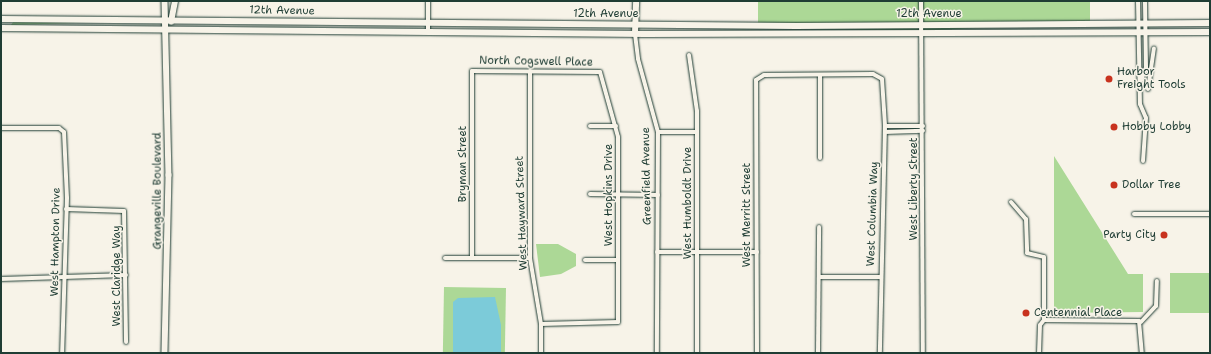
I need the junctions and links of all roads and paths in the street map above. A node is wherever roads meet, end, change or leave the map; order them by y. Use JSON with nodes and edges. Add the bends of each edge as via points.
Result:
{"nodes":[{"id":1,"x":165,"y":1,"type":"edge"},
{"id":2,"x":175,"y":1,"type":"edge"},
{"id":3,"x":428,"y":1,"type":"edge"},
{"id":4,"x":636,"y":1,"type":"edge"},
{"id":5,"x":921,"y":1,"type":"edge"},
{"id":6,"x":1138,"y":1,"type":"edge"},
{"id":7,"x":1145,"y":1,"type":"edge"},
{"id":8,"x":1,"y":19,"type":"edge"},
{"id":9,"x":13,"y":19,"type":"junction"},
{"id":10,"x":169,"y":19,"type":"junction"},
{"id":11,"x":1146,"y":22,"type":"junction"},
{"id":12,"x":1,"y":23,"type":"edge"},
{"id":13,"x":428,"y":23,"type":"junction"},
{"id":14,"x":636,"y":23,"type":"junction"},
{"id":15,"x":1138,"y":23,"type":"junction"},
{"id":16,"x":1210,"y":23,"type":"edge"},
{"id":17,"x":921,"y":24,"type":"junction"},
{"id":18,"x":1095,"y":24,"type":"junction"},
{"id":19,"x":1,"y":28,"type":"edge"},
{"id":20,"x":167,"y":30,"type":"junction"},
{"id":21,"x":428,"y":32,"type":"junction"},
{"id":22,"x":921,"y":32,"type":"junction"},
{"id":23,"x":1059,"y":32,"type":"junction"},
{"id":24,"x":1138,"y":32,"type":"junction"},
{"id":25,"x":1210,"y":32,"type":"edge"},
{"id":26,"x":1147,"y":33,"type":"junction"},
{"id":27,"x":635,"y":34,"type":"junction"},
{"id":28,"x":1154,"y":48,"type":"dead end"},
{"id":29,"x":689,"y":55,"type":"dead end"},
{"id":30,"x":472,"y":71,"type":"joint"},
{"id":31,"x":530,"y":71,"type":"junction"},
{"id":32,"x":600,"y":72,"type":"joint"},
{"id":33,"x":820,"y":75,"type":"junction"},
{"id":34,"x":1140,"y":84,"type":"junction"},
{"id":35,"x":1148,"y":89,"type":"dead end"},
{"id":36,"x":590,"y":126,"type":"dead end"},
{"id":37,"x":616,"y":126,"type":"junction"},
{"id":38,"x":884,"y":126,"type":"junction"},
{"id":39,"x":923,"y":126,"type":"junction"},
{"id":40,"x":1,"y":128,"type":"edge"},
{"id":41,"x":923,"y":131,"type":"junction"},
{"id":42,"x":658,"y":132,"type":"junction"},
{"id":43,"x":697,"y":132,"type":"junction"},
{"id":44,"x":885,"y":132,"type":"junction"},
{"id":45,"x":820,"y":158,"type":"dead end"},
{"id":46,"x":1143,"y":162,"type":"dead end"},
{"id":47,"x":590,"y":194,"type":"dead end"},
{"id":48,"x":618,"y":194,"type":"junction"},
{"id":49,"x":658,"y":195,"type":"junction"},
{"id":50,"x":1011,"y":202,"type":"dead end"},
{"id":51,"x":66,"y":209,"type":"junction"},
{"id":52,"x":1134,"y":214,"type":"dead end"},
{"id":53,"x":1210,"y":214,"type":"edge"},
{"id":54,"x":819,"y":227,"type":"dead end"},
{"id":55,"x":657,"y":252,"type":"junction"},
{"id":56,"x":697,"y":252,"type":"junction"},
{"id":57,"x":757,"y":252,"type":"junction"},
{"id":58,"x":445,"y":258,"type":"dead end"},
{"id":59,"x":472,"y":258,"type":"junction"},
{"id":60,"x":530,"y":258,"type":"junction"},
{"id":61,"x":585,"y":260,"type":"dead end"},
{"id":62,"x":618,"y":260,"type":"junction"},
{"id":63,"x":64,"y":275,"type":"junction"},
{"id":64,"x":126,"y":275,"type":"junction"},
{"id":65,"x":819,"y":277,"type":"junction"},
{"id":66,"x":880,"y":277,"type":"junction"},
{"id":67,"x":1,"y":279,"type":"edge"},
{"id":68,"x":1157,"y":281,"type":"dead end"},
{"id":69,"x":1044,"y":320,"type":"junction"},
{"id":70,"x":1141,"y":322,"type":"junction"},
{"id":71,"x":541,"y":324,"type":"junction"},
{"id":72,"x":126,"y":342,"type":"dead end"},
{"id":73,"x":62,"y":353,"type":"edge"},
{"id":74,"x":166,"y":353,"type":"edge"},
{"id":75,"x":541,"y":353,"type":"edge"},
{"id":76,"x":657,"y":353,"type":"edge"},
{"id":77,"x":696,"y":353,"type":"edge"},
{"id":78,"x":757,"y":353,"type":"edge"},
{"id":79,"x":818,"y":353,"type":"edge"},
{"id":80,"x":880,"y":353,"type":"edge"},
{"id":81,"x":923,"y":353,"type":"edge"},
{"id":82,"x":1039,"y":353,"type":"edge"},
{"id":83,"x":1142,"y":353,"type":"edge"}],
"edges":[{"from":1,"to":10,"type":"main road"},
{"from":2,"to":10,"type":"main road"},
{"from":3,"to":13,"type":"street"},
{"from":4,"to":14,"type":"main road","name":"Greenfield Avenue"},
{"from":5,"to":17,"type":"street","name":"West Liberty Street"},
{"from":6,"to":15,"type":"street"},
{"from":7,"to":11,"type":"street"},
{"from":8,"to":9,"type":"main road","name":"12th Avenue"},
{"from":9,"to":10,"type":"main road","name":"12th Avenue"},
{"from":9,"to":12,"type":"main road"},
{"from":10,"to":13,"type":"main road","name":"12th Avenue"},
{"from":10,"to":20,"type":"main road"},
{"from":11,"to":15,"type":"main road","name":"12th Avenue"},
{"from":11,"to":16,"type":"main road","name":"12th Avenue"},
{"from":11,"to":26,"type":"street"},
{"from":13,"to":14,"type":"main road","name":"12th Avenue"},
{"from":13,"to":21,"type":"street"},
{"from":14,"to":17,"type":"main road","name":"12th Avenue"},
{"from":14,"to":27,"type":"main road","name":"Greenfield Avenue"},
{"from":15,"to":18,"type":"main road","name":"12th Avenue"},
{"from":15,"to":24,"type":"street"},
{"from":17,"to":18,"type":"main road","name":"12th Avenue"},
{"from":17,"to":22,"type":"street","name":"West Liberty Street"},
{"from":18,"to":23,"type":"main road"},
{"from":19,"to":20,"type":"main road","name":"12th Avenue"},
{"from":20,"to":21,"type":"main road","name":"12th Avenue"},
{"from":20,"to":74,"type":"main road","name":"Grangeville Boulevard"},
{"from":21,"to":27,"type":"main road","name":"12th Avenue"},
{"from":22,"to":23,"type":"main road","name":"12th Avenue"},
{"from":22,"to":27,"type":"main road","name":"12th Avenue"},
{"from":22,"to":39,"type":"street","name":"West Liberty Street"},
{"from":23,"to":24,"type":"main road","name":"12th Avenue"},
{"from":24,"to":26,"type":"main road","name":"12th Avenue"},
{"from":24,"to":34,"type":"street"},
{"from":25,"to":26,"type":"main road","name":"12th Avenue"},
{"from":26,"to":34,"type":"street","via":[[1146,74]]},
{"from":27,"to":42,"type":"street","name":"Greenfield Avenue","via":[[638,59]]},
{"from":28,"to":35,"type":"street"},
{"from":29,"to":43,"type":"street","name":"West Humboldt Drive"},
{"from":30,"to":31,"type":"street","name":"North Cogswell Place"},
{"from":30,"to":59,"type":"street","name":"Bryman Street"},
{"from":31,"to":32,"type":"street","name":"North Cogswell Place"},
{"from":31,"to":60,"type":"street","name":"West Hayward Street"},
{"from":32,"to":37,"type":"street","name":"West Hopkins Drive"},
{"from":33,"to":38,"type":"street","name":"West Columbia Way","via":[[880,75]]},
{"from":33,"to":45,"type":"street"},
{"from":33,"to":57,"type":"street","name":"West Merritt Street","via":[[758,77]]},
{"from":34,"to":46,"type":"street","via":[[1141,108],[1146,118]]},
{"from":36,"to":37,"type":"street"},
{"from":37,"to":48,"type":"street","name":"West Hopkins Drive"},
{"from":38,"to":39,"type":"street"},
{"from":38,"to":44,"type":"street","name":"West Columbia Way"},
{"from":39,"to":41,"type":"street","name":"West Liberty Street"},
{"from":40,"to":51,"type":"street","name":"West Hampton Drive","via":[[59,128],[64,132]]},
{"from":41,"to":44,"type":"street"},
{"from":41,"to":81,"type":"street","name":"West Liberty Street"},
{"from":42,"to":43,"type":"street"},
{"from":42,"to":49,"type":"street","name":"Greenfield Avenue"},
{"from":43,"to":56,"type":"street","name":"West Humboldt Drive"},
{"from":44,"to":66,"type":"street","name":"West Columbia Way"},
{"from":47,"to":48,"type":"street"},
{"from":48,"to":49,"type":"street"},
{"from":48,"to":62,"type":"street","name":"West Hopkins Drive"},
{"from":49,"to":55,"type":"street","name":"Greenfield Avenue"},
{"from":50,"to":69,"type":"street","via":[[1026,219],[1027,253],[1044,257]]},
{"from":51,"to":63,"type":"street","name":"West Hampton Drive"},
{"from":51,"to":64,"type":"street","name":"West Claridge Way","via":[[124,211]]},
{"from":52,"to":53,"type":"street"},
{"from":54,"to":65,"type":"street"},
{"from":55,"to":56,"type":"street"},
{"from":55,"to":76,"type":"street","name":"Greenfield Avenue"},
{"from":56,"to":57,"type":"street"},
{"from":56,"to":77,"type":"street","name":"West Humboldt Drive"},
{"from":57,"to":78,"type":"street","name":"West Merritt Street"},
{"from":58,"to":59,"type":"street"},
{"from":59,"to":60,"type":"street"},
{"from":60,"to":71,"type":"street","name":"West Hayward Street"},
{"from":61,"to":62,"type":"street"},
{"from":62,"to":71,"type":"street","name":"West Hopkins Drive","via":[[618,322]]},
{"from":63,"to":64,"type":"street"},
{"from":63,"to":67,"type":"street"},
{"from":63,"to":73,"type":"street","name":"West Hampton Drive"},
{"from":64,"to":72,"type":"street","name":"West Claridge Way"},
{"from":65,"to":66,"type":"street"},
{"from":65,"to":79,"type":"street"},
{"from":66,"to":80,"type":"street","name":"West Columbia Way"},
{"from":68,"to":70,"type":"street","via":[[1156,306]]},
{"from":69,"to":70,"type":"street"},
{"from":69,"to":82,"type":"street","via":[[1040,325]]},
{"from":70,"to":83,"type":"street"},
{"from":71,"to":75,"type":"street","name":"West Hayward Street"}]}
